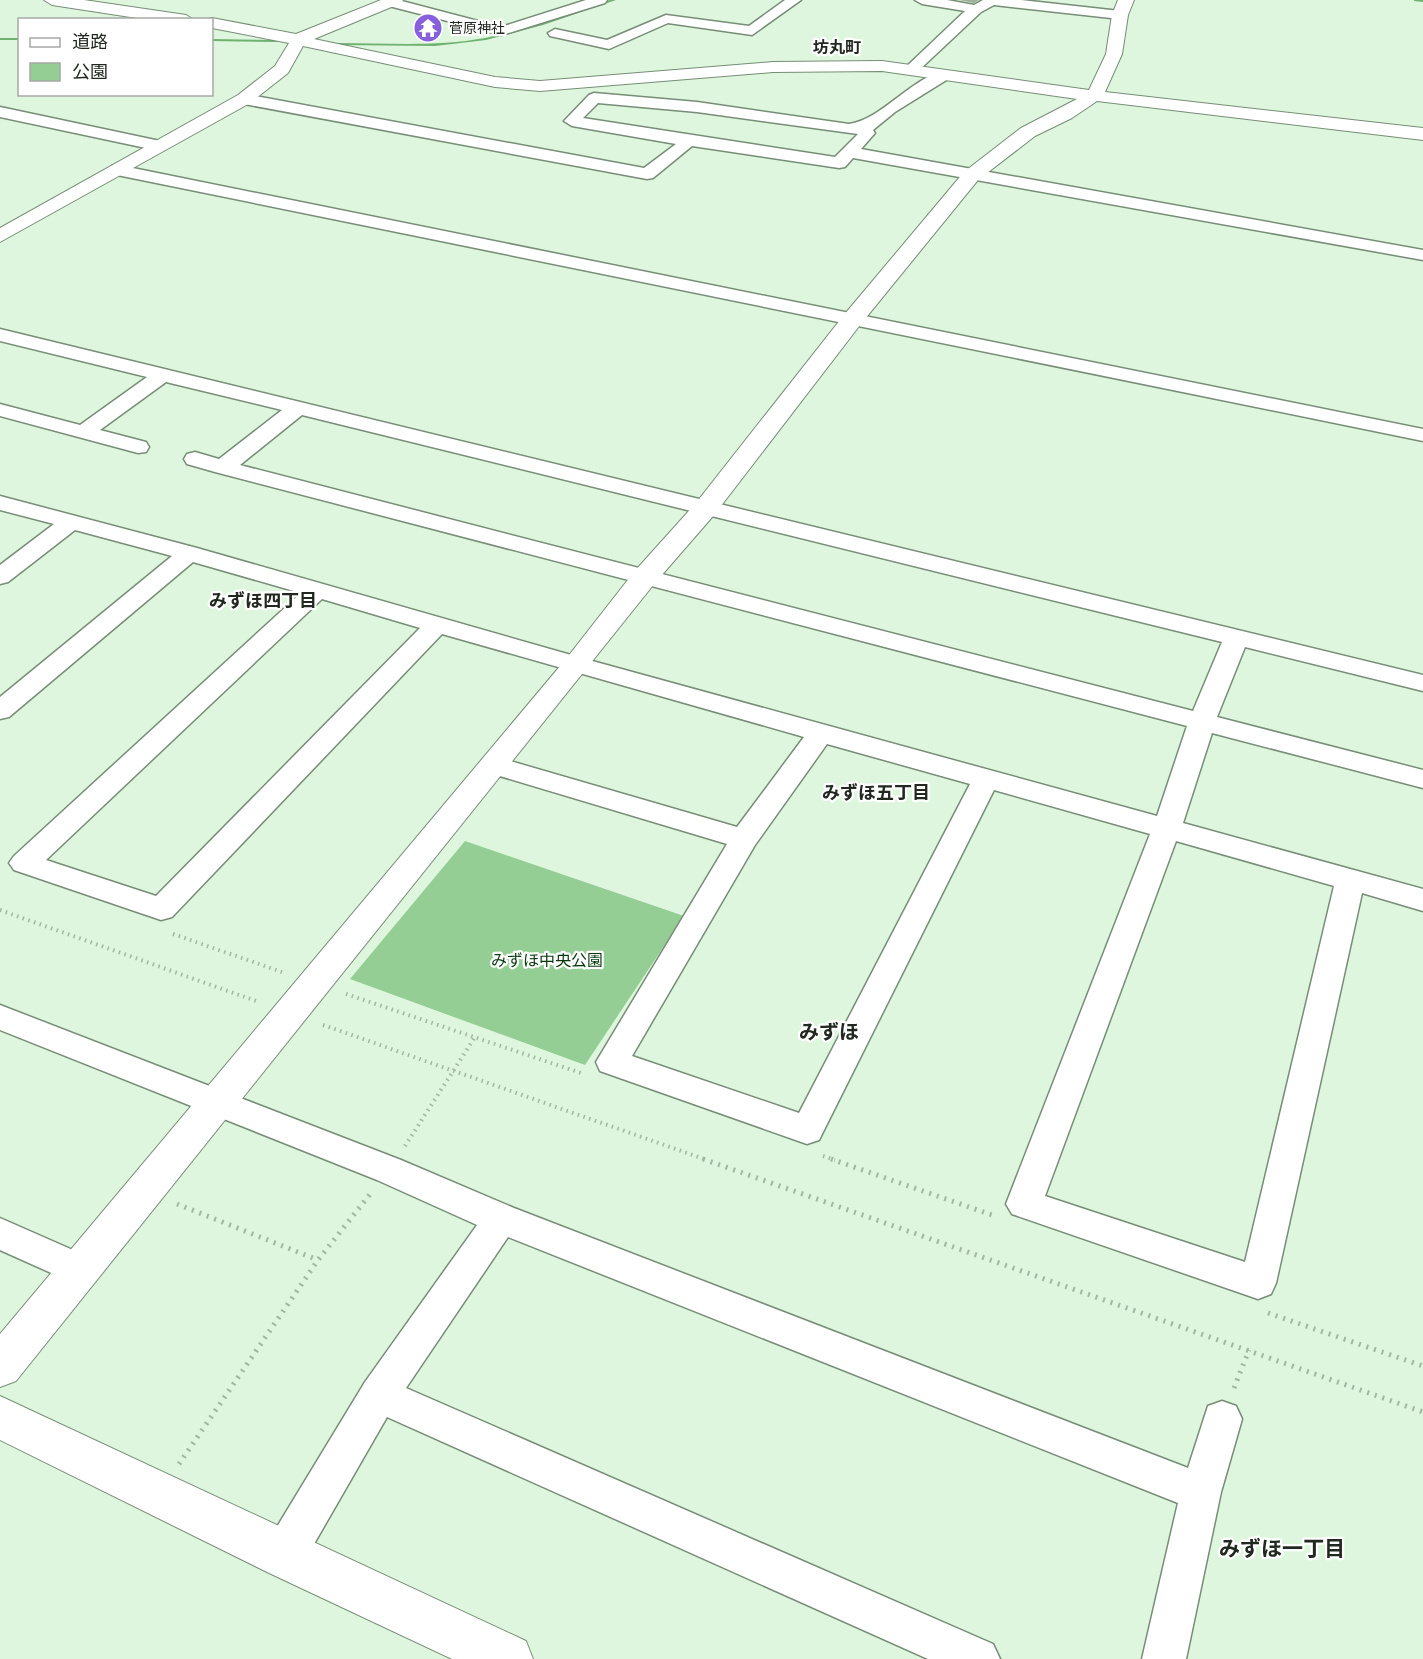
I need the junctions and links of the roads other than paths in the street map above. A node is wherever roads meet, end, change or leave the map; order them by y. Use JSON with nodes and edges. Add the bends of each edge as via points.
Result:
{"nodes":[{"id":1,"x":52,"y":0,"type":"edge"},
{"id":2,"x":600,"y":0,"type":"edge"},
{"id":3,"x":794,"y":0,"type":"edge"},
{"id":4,"x":922,"y":0,"type":"edge"},
{"id":5,"x":393,"y":1,"type":"edge"},
{"id":6,"x":1030,"y":2,"type":"edge"},
{"id":7,"x":1123,"y":7,"type":"edge"},
{"id":8,"x":976,"y":9,"type":"junction"},
{"id":9,"x":173,"y":18,"type":"edge"},
{"id":10,"x":213,"y":23,"type":"edge"},
{"id":11,"x":616,"y":27,"type":"dead end"},
{"id":12,"x":637,"y":32,"type":"junction"},
{"id":13,"x":555,"y":33,"type":"dead end"},
{"id":14,"x":299,"y":39,"type":"junction"},
{"id":15,"x":912,"y":69,"type":"junction"},
{"id":16,"x":943,"y":76,"type":"junction"},
{"id":17,"x":1095,"y":95,"type":"junction"},
{"id":18,"x":244,"y":99,"type":"junction"},
{"id":19,"x":0,"y":112,"type":"edge"},
{"id":20,"x":860,"y":128,"type":"junction"},
{"id":21,"x":1423,"y":134,"type":"edge"},
{"id":22,"x":689,"y":141,"type":"junction"},
{"id":23,"x":160,"y":146,"type":"junction"},
{"id":24,"x":849,"y":152,"type":"junction"},
{"id":25,"x":118,"y":170,"type":"junction"},
{"id":26,"x":971,"y":176,"type":"junction"},
{"id":27,"x":0,"y":236,"type":"edge"},
{"id":28,"x":1423,"y":255,"type":"edge"},
{"id":29,"x":852,"y":320,"type":"junction"},
{"id":30,"x":0,"y":335,"type":"edge"},
{"id":31,"x":164,"y":375,"type":"junction"},
{"id":32,"x":298,"y":408,"type":"junction"},
{"id":33,"x":0,"y":410,"type":"edge"},
{"id":34,"x":84,"y":432,"type":"junction"},
{"id":35,"x":1423,"y":435,"type":"edge"},
{"id":36,"x":138,"y":447,"type":"dead end"},
{"id":37,"x":195,"y":459,"type":"dead end"},
{"id":38,"x":223,"y":467,"type":"junction"},
{"id":39,"x":0,"y":503,"type":"edge"},
{"id":40,"x":705,"y":509,"type":"junction"},
{"id":41,"x":72,"y":522,"type":"junction"},
{"id":42,"x":189,"y":553,"type":"junction"},
{"id":43,"x":0,"y":577,"type":"edge"},
{"id":44,"x":644,"y":578,"type":"junction"},
{"id":45,"x":318,"y":590,"type":"junction"},
{"id":46,"x":438,"y":624,"type":"junction"},
{"id":47,"x":1236,"y":638,"type":"junction"},
{"id":48,"x":576,"y":665,"type":"junction"},
{"id":49,"x":1423,"y":683,"type":"edge"},
{"id":50,"x":0,"y":711,"type":"edge"},
{"id":51,"x":1202,"y":722,"type":"junction"},
{"id":52,"x":821,"y":733,"type":"junction"},
{"id":53,"x":493,"y":765,"type":"junction"},
{"id":54,"x":986,"y":779,"type":"junction"},
{"id":55,"x":1423,"y":779,"type":"edge"},
{"id":56,"x":1167,"y":828,"type":"junction"},
{"id":57,"x":744,"y":839,"type":"junction"},
{"id":58,"x":1350,"y":880,"type":"junction"},
{"id":59,"x":1423,"y":900,"type":"edge"},
{"id":60,"x":0,"y":1017,"type":"edge"},
{"id":61,"x":217,"y":1102,"type":"junction"},
{"id":62,"x":501,"y":1219,"type":"junction"},
{"id":63,"x":0,"y":1233,"type":"edge"},
{"id":64,"x":78,"y":1269,"type":"junction"},
{"id":65,"x":0,"y":1367,"type":"edge"},
{"id":66,"x":379,"y":1395,"type":"junction"},
{"id":67,"x":0,"y":1417,"type":"edge"},
{"id":68,"x":1222,"y":1419,"type":"road end"},
{"id":69,"x":1201,"y":1492,"type":"junction"},
{"id":70,"x":284,"y":1555,"type":"junction"},
{"id":71,"x":508,"y":1659,"type":"edge"},
{"id":72,"x":978,"y":1659,"type":"edge"},
{"id":73,"x":1164,"y":1659,"type":"edge"}],
"edges":[{"from":1,"to":9,"type":"street"},
{"from":2,"to":5,"type":"street","via":[[502,31]]},
{"from":3,"to":12,"type":"street","via":[[752,31],[666,19]]},
{"from":4,"to":8,"type":"street"},
{"from":5,"to":14,"type":"street"},
{"from":6,"to":7,"type":"street"},
{"from":6,"to":8,"type":"street","via":[[992,1]]},
{"from":7,"to":17,"type":"street","via":[[1114,54]]},
{"from":8,"to":15,"type":"street"},
{"from":10,"to":14,"type":"street"},
{"from":11,"to":12,"type":"street"},
{"from":12,"to":13,"type":"street","via":[[609,45]]},
{"from":14,"to":15,"type":"street","via":[[495,82],[540,86],[773,67]]},
{"from":14,"to":18,"type":"street","via":[[282,69]]},
{"from":15,"to":16,"type":"street"},
{"from":16,"to":17,"type":"street"},
{"from":16,"to":20,"type":"street","via":[[869,126]]},
{"from":17,"to":21,"type":"street"},
{"from":17,"to":26,"type":"street","via":[[1028,132]]},
{"from":18,"to":22,"type":"street","via":[[647,174]]},
{"from":18,"to":23,"type":"street"},
{"from":19,"to":23,"type":"street"},
{"from":20,"to":22,"type":"street","via":[[594,98],[572,121]]},
{"from":20,"to":24,"type":"street","via":[[867,133]]},
{"from":22,"to":24,"type":"street","via":[[839,163]]},
{"from":23,"to":25,"type":"street"},
{"from":24,"to":26,"type":"street"},
{"from":25,"to":27,"type":"street"},
{"from":25,"to":29,"type":"street"},
{"from":26,"to":28,"type":"street"},
{"from":26,"to":29,"type":"street"},
{"from":29,"to":35,"type":"street"},
{"from":29,"to":40,"type":"street"},
{"from":30,"to":31,"type":"street"},
{"from":31,"to":32,"type":"street"},
{"from":31,"to":34,"type":"street"},
{"from":32,"to":38,"type":"street"},
{"from":32,"to":40,"type":"street"},
{"from":33,"to":34,"type":"street"},
{"from":34,"to":36,"type":"street"},
{"from":37,"to":38,"type":"street"},
{"from":38,"to":44,"type":"street"},
{"from":39,"to":41,"type":"street"},
{"from":40,"to":44,"type":"street"},
{"from":40,"to":47,"type":"street"},
{"from":41,"to":42,"type":"street"},
{"from":41,"to":43,"type":"street"},
{"from":42,"to":45,"type":"street"},
{"from":42,"to":50,"type":"street"},
{"from":44,"to":48,"type":"street"},
{"from":44,"to":51,"type":"street"},
{"from":45,"to":46,"type":"street"},
{"from":45,"to":46,"type":"street","via":[[24,863],[161,909]]},
{"from":46,"to":48,"type":"street"},
{"from":47,"to":49,"type":"street"},
{"from":47,"to":51,"type":"street"},
{"from":48,"to":52,"type":"street"},
{"from":48,"to":53,"type":"street"},
{"from":51,"to":55,"type":"street"},
{"from":51,"to":56,"type":"street"},
{"from":52,"to":54,"type":"street"},
{"from":52,"to":57,"type":"street"},
{"from":53,"to":57,"type":"street"},
{"from":53,"to":61,"type":"street"},
{"from":54,"to":56,"type":"street"},
{"from":54,"to":57,"type":"street","via":[[807,1130],[612,1062]]},
{"from":56,"to":58,"type":"street"},
{"from":56,"to":58,"type":"street","via":[[1024,1204],[1258,1283]]},
{"from":58,"to":59,"type":"street"},
{"from":60,"to":61,"type":"street"},
{"from":61,"to":62,"type":"street"},
{"from":61,"to":64,"type":"street"},
{"from":62,"to":66,"type":"street"},
{"from":62,"to":69,"type":"street"},
{"from":63,"to":64,"type":"street"},
{"from":64,"to":65,"type":"street"},
{"from":66,"to":70,"type":"street"},
{"from":66,"to":72,"type":"street"},
{"from":67,"to":70,"type":"street"},
{"from":68,"to":69,"type":"street"},
{"from":69,"to":73,"type":"street"},
{"from":70,"to":71,"type":"street"}]}
